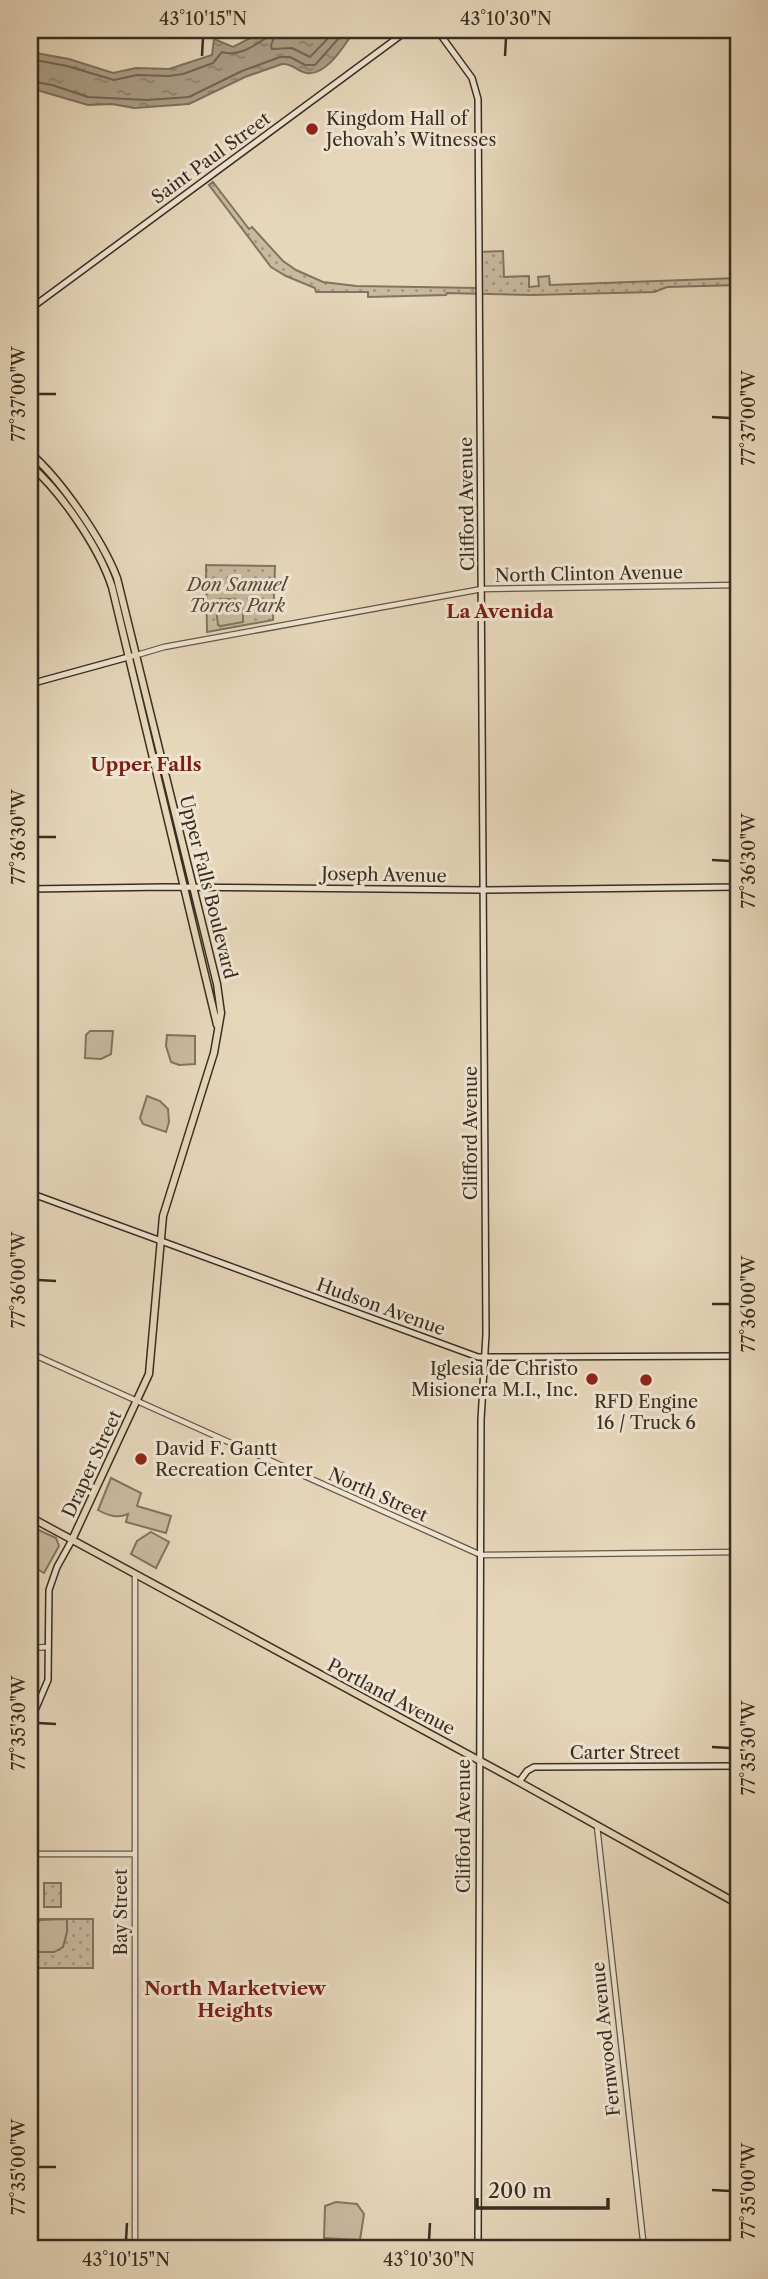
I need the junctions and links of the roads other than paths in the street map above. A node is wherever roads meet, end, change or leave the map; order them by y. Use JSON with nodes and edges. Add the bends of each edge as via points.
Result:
{"nodes":[{"id":1,"x":408,"y":30,"type":"edge"},
{"id":2,"x":437,"y":30,"type":"edge"},
{"id":3,"x":30,"y":309,"type":"edge"},
{"id":4,"x":30,"y":453,"type":"edge"},
{"id":5,"x":30,"y":464,"type":"edge"},
{"id":6,"x":738,"y":586,"type":"edge"},
{"id":7,"x":482,"y":589,"type":"junction"},
{"id":8,"x":134,"y":656,"type":"junction"},
{"id":9,"x":30,"y":684,"type":"edge"},
{"id":10,"x":190,"y":887,"type":"junction"},
{"id":11,"x":738,"y":887,"type":"edge"},
{"id":12,"x":30,"y":889,"type":"edge"},
{"id":13,"x":484,"y":890,"type":"junction"},
{"id":14,"x":30,"y":1193,"type":"edge"},
{"id":15,"x":160,"y":1241,"type":"junction"},
{"id":16,"x":30,"y":1353,"type":"edge"},
{"id":17,"x":738,"y":1356,"type":"edge"},
{"id":18,"x":486,"y":1359,"type":"junction"},
{"id":19,"x":137,"y":1400,"type":"junction"},
{"id":20,"x":30,"y":1517,"type":"edge"},
{"id":21,"x":72,"y":1540,"type":"junction"},
{"id":22,"x":738,"y":1552,"type":"edge"},
{"id":23,"x":481,"y":1555,"type":"junction"},
{"id":24,"x":135,"y":1574,"type":"junction"},
{"id":25,"x":30,"y":1647,"type":"edge"},
{"id":26,"x":48,"y":1647,"type":"junction"},
{"id":27,"x":30,"y":1722,"type":"edge"},
{"id":28,"x":478,"y":1760,"type":"junction"},
{"id":29,"x":738,"y":1766,"type":"edge"},
{"id":30,"x":519,"y":1782,"type":"junction"},
{"id":31,"x":597,"y":1826,"type":"junction"},
{"id":32,"x":30,"y":1854,"type":"edge"},
{"id":33,"x":135,"y":1854,"type":"junction"},
{"id":34,"x":738,"y":1904,"type":"edge"},
{"id":35,"x":135,"y":2249,"type":"edge"},
{"id":36,"x":478,"y":2249,"type":"edge"},
{"id":37,"x":643,"y":2249,"type":"edge"}],
"edges":[{"from":1,"to":3,"type":"main road","name":"Saint Paul Street"},
{"from":2,"to":7,"type":"main road","name":"Clifford Avenue","via":[[472,78],[478,99]]},
{"from":4,"to":8,"type":"main road","name":"Upper Falls Boulevard","via":[[52,476],[104,550],[121,590]]},
{"from":5,"to":8,"type":"main road","name":"Upper Falls Boulevard","via":[[100,557]]},
{"from":6,"to":7,"type":"street","name":"North Clinton Avenue"},
{"from":7,"to":8,"type":"street","name":"North Clinton Avenue"},
{"from":7,"to":13,"type":"main road","name":"Clifford Avenue"},
{"from":8,"to":9,"type":"main road","name":"North Clinton Avenue"},
{"from":8,"to":10,"type":"main road","name":"Upper Falls Boulevard"},
{"from":10,"to":12,"type":"main road","name":"Joseph Avenue"},
{"from":10,"to":13,"type":"main road","name":"Joseph Avenue"},
{"from":10,"to":15,"type":"main road","name":"Upper Falls Boulevard","via":[[218,1027],[212,1061],[164,1209]]},
{"from":11,"to":13,"type":"main road","name":"Joseph Avenue"},
{"from":13,"to":18,"type":"main road","name":"Clifford Avenue"},
{"from":14,"to":15,"type":"main road","name":"Hudson Avenue"},
{"from":15,"to":18,"type":"main road","name":"Hudson Avenue"},
{"from":15,"to":19,"type":"main road","name":"Draper Street","via":[[150,1367]]},
{"from":16,"to":19,"type":"street","name":"North Street"},
{"from":17,"to":18,"type":"main road","name":"Hudson Avenue"},
{"from":18,"to":23,"type":"main road","name":"Clifford Avenue"},
{"from":19,"to":21,"type":"main road","name":"Draper Street"},
{"from":19,"to":23,"type":"street","name":"North Street"},
{"from":20,"to":21,"type":"main road","name":"Portland Avenue"},
{"from":21,"to":24,"type":"main road","name":"Portland Avenue"},
{"from":21,"to":26,"type":"main road","via":[[49,1590]]},
{"from":22,"to":23,"type":"street","name":"North Street"},
{"from":23,"to":28,"type":"main road","name":"Clifford Avenue"},
{"from":24,"to":28,"type":"main road","name":"Portland Avenue"},
{"from":24,"to":33,"type":"street","name":"Bay Street"},
{"from":25,"to":26,"type":"street"},
{"from":26,"to":27,"type":"main road","via":[[48,1685]]},
{"from":28,"to":30,"type":"main road","name":"Portland Avenue"},
{"from":28,"to":36,"type":"main road","name":"Clifford Avenue"},
{"from":29,"to":30,"type":"main road","name":"Carter Street","via":[[534,1768]]},
{"from":30,"to":31,"type":"main road","name":"Portland Avenue"},
{"from":31,"to":34,"type":"main road","name":"Portland Avenue"},
{"from":31,"to":37,"type":"street","name":"Fernwood Avenue"},
{"from":32,"to":33,"type":"street"},
{"from":33,"to":35,"type":"street","name":"Bay Street"}]}
